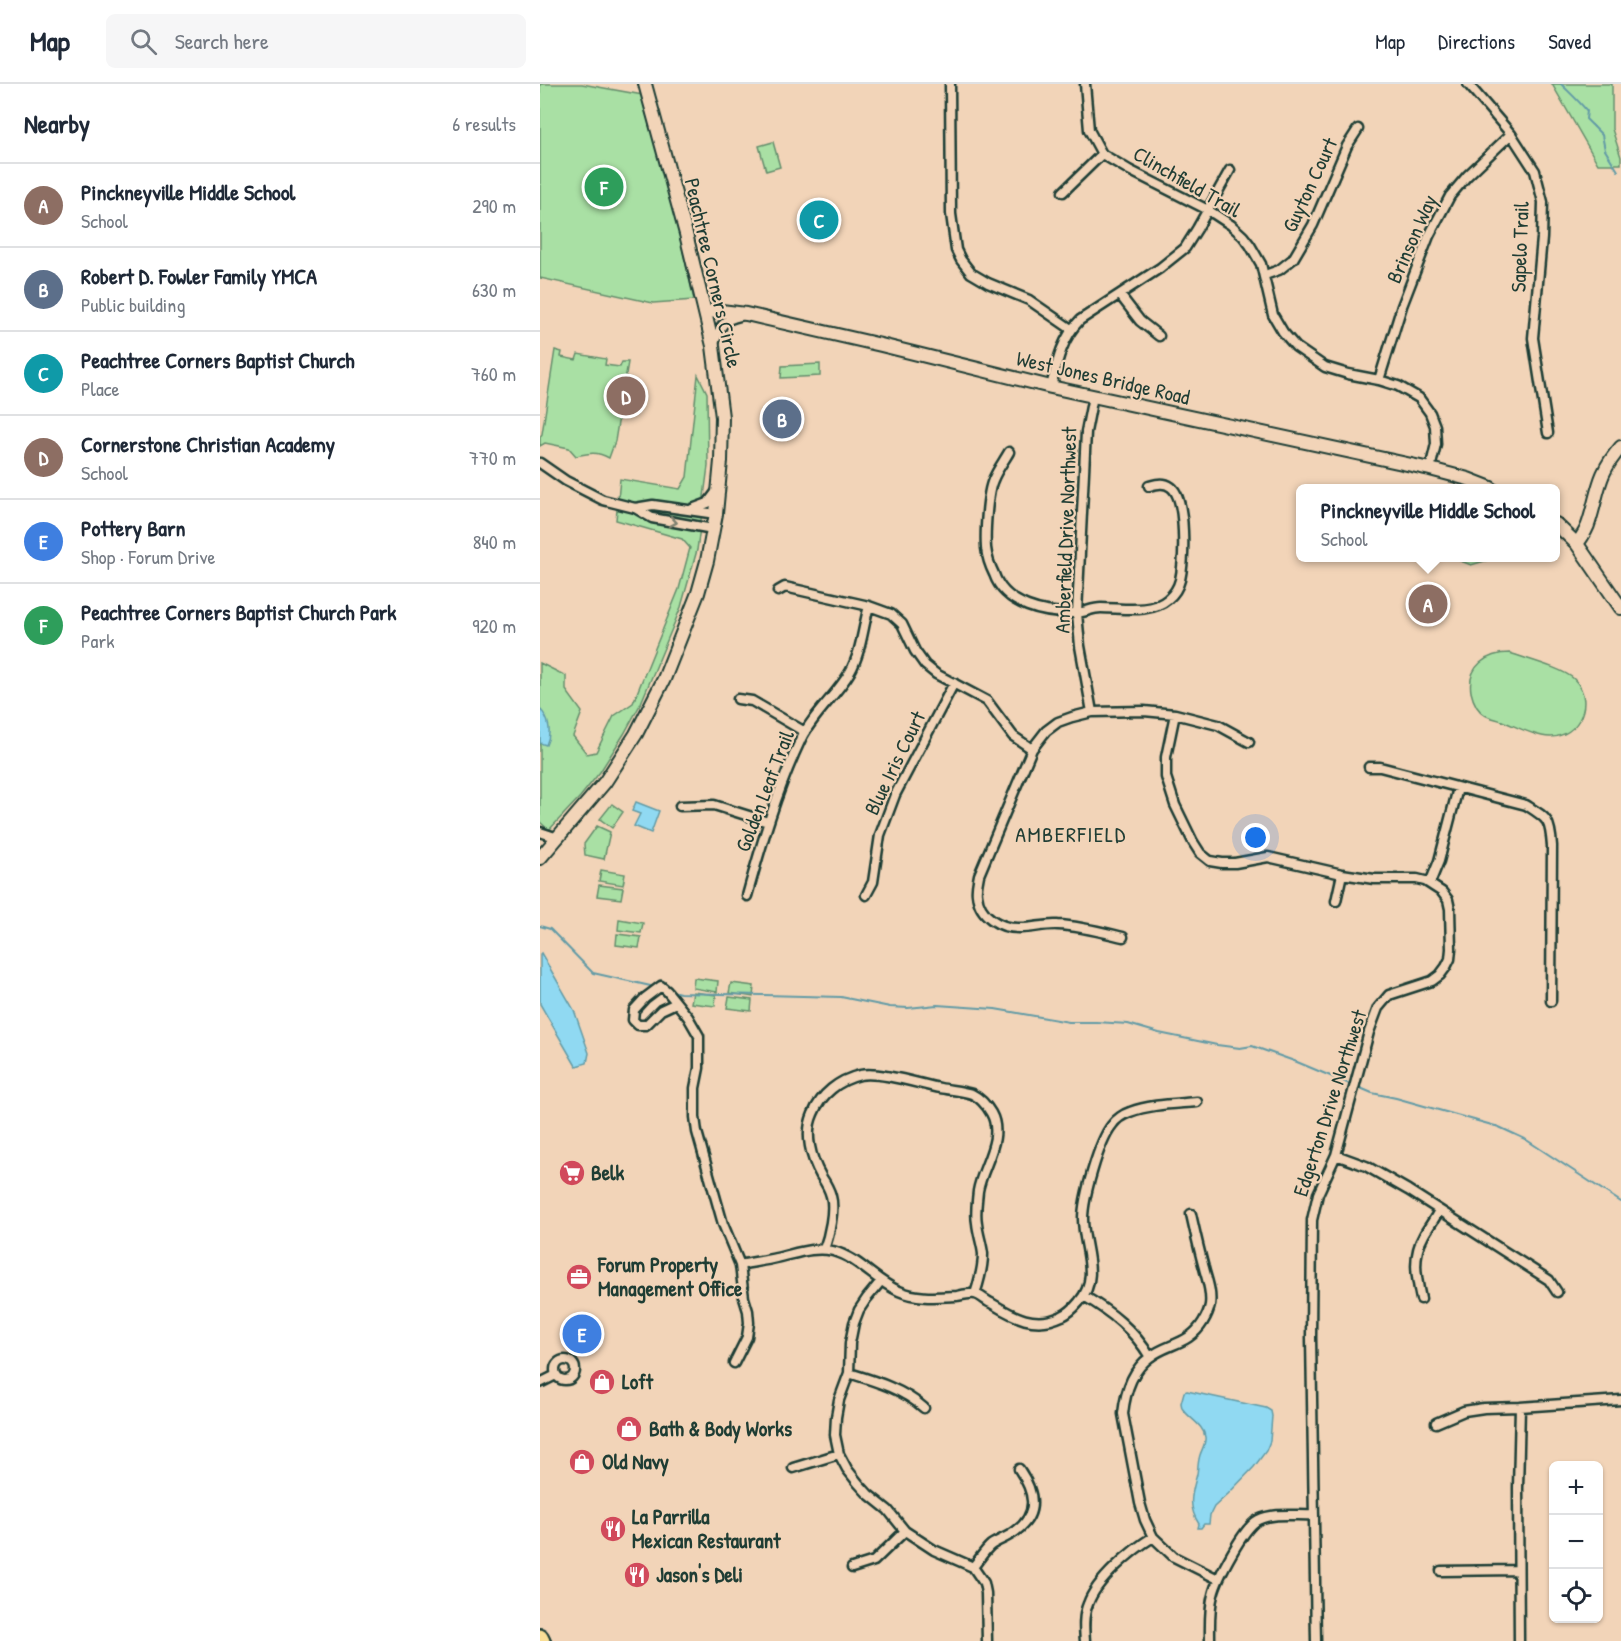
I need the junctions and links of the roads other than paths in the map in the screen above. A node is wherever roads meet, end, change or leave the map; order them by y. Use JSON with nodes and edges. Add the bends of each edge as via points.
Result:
{"nodes":[{"id":1,"x":645,"y":84,"type":"edge"},
{"id":2,"x":950,"y":84,"type":"edge"},
{"id":3,"x":1085,"y":84,"type":"edge"},
{"id":4,"x":1468,"y":84,"type":"edge"},
{"id":5,"x":1358,"y":129,"type":"dead end"},
{"id":6,"x":1511,"y":134,"type":"junction"},
{"id":7,"x":1102,"y":154,"type":"junction"},
{"id":8,"x":1230,"y":170,"type":"dead end"},
{"id":9,"x":1063,"y":192,"type":"dead end"},
{"id":10,"x":1208,"y":210,"type":"junction"},
{"id":11,"x":1265,"y":275,"type":"junction"},
{"id":12,"x":1120,"y":295,"type":"junction"},
{"id":13,"x":706,"y":312,"type":"junction"},
{"id":14,"x":746,"y":315,"type":"junction"},
{"id":15,"x":1071,"y":329,"type":"junction"},
{"id":16,"x":1159,"y":336,"type":"dead end"},
{"id":17,"x":713,"y":346,"type":"junction"},
{"id":18,"x":1379,"y":380,"type":"junction"},
{"id":19,"x":1051,"y":387,"type":"junction"},
{"id":20,"x":1093,"y":396,"type":"junction"},
{"id":21,"x":1548,"y":433,"type":"dead end"},
{"id":22,"x":1621,"y":447,"type":"edge"},
{"id":23,"x":1009,"y":452,"type":"dead end"},
{"id":24,"x":540,"y":463,"type":"edge"},
{"id":25,"x":1430,"y":469,"type":"junction"},
{"id":26,"x":1480,"y":484,"type":"edge"},
{"id":27,"x":1149,"y":486,"type":"dead end"},
{"id":28,"x":719,"y":489,"type":"junction"},
{"id":29,"x":635,"y":508,"type":"junction"},
{"id":30,"x":689,"y":510,"type":"junction"},
{"id":31,"x":716,"y":514,"type":"junction"},
{"id":32,"x":1560,"y":528,"type":"edge"},
{"id":33,"x":713,"y":529,"type":"junction"},
{"id":34,"x":1577,"y":544,"type":"junction"},
{"id":35,"x":778,"y":591,"type":"dead end"},
{"id":36,"x":869,"y":606,"type":"junction"},
{"id":37,"x":1621,"y":608,"type":"edge"},
{"id":38,"x":1077,"y":613,"type":"junction"},
{"id":39,"x":954,"y":683,"type":"junction"},
{"id":40,"x":738,"y":699,"type":"dead end"},
{"id":41,"x":1092,"y":712,"type":"junction"},
{"id":42,"x":1175,"y":714,"type":"junction"},
{"id":43,"x":805,"y":732,"type":"junction"},
{"id":44,"x":1249,"y":742,"type":"dead end"},
{"id":45,"x":1032,"y":749,"type":"junction"},
{"id":46,"x":1369,"y":767,"type":"dead end"},
{"id":47,"x":1458,"y":788,"type":"junction"},
{"id":48,"x":680,"y":806,"type":"dead end"},
{"id":49,"x":768,"y":822,"type":"junction"},
{"id":50,"x":540,"y":832,"type":"edge"},
{"id":51,"x":558,"y":838,"type":"junction"},
{"id":52,"x":543,"y":850,"type":"edge"},
{"id":53,"x":1342,"y":874,"type":"junction"},
{"id":54,"x":1430,"y":884,"type":"junction"},
{"id":55,"x":866,"y":895,"type":"dead end"},
{"id":56,"x":747,"y":896,"type":"dead end"},
{"id":57,"x":1336,"y":901,"type":"dead end"},
{"id":58,"x":1123,"y":937,"type":"dead end"},
{"id":59,"x":1551,"y":1000,"type":"dead end"},
{"id":60,"x":676,"y":1004,"type":"junction"},
{"id":61,"x":1197,"y":1102,"type":"dead end"},
{"id":62,"x":1336,"y":1155,"type":"junction"},
{"id":63,"x":1439,"y":1210,"type":"junction"},
{"id":64,"x":1191,"y":1214,"type":"dead end"},
{"id":65,"x":824,"y":1249,"type":"junction"},
{"id":66,"x":740,"y":1265,"type":"junction"},
{"id":67,"x":881,"y":1281,"type":"junction"},
{"id":68,"x":1557,"y":1292,"type":"dead end"},
{"id":69,"x":975,"y":1294,"type":"junction"},
{"id":70,"x":1084,"y":1296,"type":"junction"},
{"id":71,"x":1421,"y":1299,"type":"dead end"},
{"id":72,"x":1150,"y":1357,"type":"junction"},
{"id":73,"x":734,"y":1363,"type":"dead end"},
{"id":74,"x":849,"y":1373,"type":"junction"},
{"id":75,"x":556,"y":1375,"type":"dead end"},
{"id":76,"x":540,"y":1383,"type":"edge"},
{"id":77,"x":1621,"y":1400,"type":"edge"},
{"id":78,"x":1520,"y":1407,"type":"junction"},
{"id":79,"x":924,"y":1408,"type":"dead end"},
{"id":80,"x":1436,"y":1423,"type":"dead end"},
{"id":81,"x":839,"y":1454,"type":"junction"},
{"id":82,"x":793,"y":1468,"type":"dead end"},
{"id":83,"x":1019,"y":1469,"type":"dead end"},
{"id":84,"x":1314,"y":1515,"type":"junction"},
{"id":85,"x":905,"y":1531,"type":"junction"},
{"id":86,"x":1153,"y":1537,"type":"junction"},
{"id":87,"x":974,"y":1567,"type":"junction"},
{"id":88,"x":852,"y":1568,"type":"dead end"},
{"id":89,"x":1518,"y":1570,"type":"junction"},
{"id":90,"x":1441,"y":1571,"type":"dead end"},
{"id":91,"x":1218,"y":1579,"type":"junction"},
{"id":92,"x":987,"y":1641,"type":"edge"},
{"id":93,"x":1085,"y":1641,"type":"edge"},
{"id":94,"x":1210,"y":1641,"type":"edge"},
{"id":95,"x":1316,"y":1641,"type":"edge"},
{"id":96,"x":1519,"y":1641,"type":"edge"}],
"edges":[{"from":1,"to":13,"type":"street","name":"Peachtree Corners Circle"},
{"from":2,"to":15,"type":"street","via":[[951,214],[956,250],[970,273],[1029,300]]},
{"from":3,"to":7,"type":"street","name":"Clinchfield Trail","via":[[1089,130]]},
{"from":4,"to":6,"type":"street","name":"Sapelo Trail"},
{"from":5,"to":11,"type":"street","name":"Guyton Court","via":[[1293,259]]},
{"from":6,"to":18,"type":"street","name":"Brinson Way","via":[[1450,196],[1429,236]]},
{"from":6,"to":21,"type":"street","name":"Sapelo Trail","via":[[1534,171],[1543,202],[1533,338]]},
{"from":7,"to":9,"type":"street"},
{"from":7,"to":10,"type":"street","name":"Clinchfield Trail"},
{"from":8,"to":10,"type":"street"},
{"from":10,"to":11,"type":"street","name":"Clinchfield Trail","via":[[1243,236]]},
{"from":10,"to":12,"type":"street","via":[[1185,248]]},
{"from":11,"to":18,"type":"street","name":"Clinchfield Trail","via":[[1273,315],[1296,347],[1324,367]]},
{"from":12,"to":15,"type":"street"},
{"from":12,"to":16,"type":"street","via":[[1140,321]]},
{"from":13,"to":14,"type":"street","name":"West Jones Bridge Road"},
{"from":13,"to":17,"type":"street","name":"Peachtree Corners Circle"},
{"from":14,"to":17,"type":"street","via":[[730,318],[723,324]]},
{"from":14,"to":19,"type":"street","name":"West Jones Bridge Road"},
{"from":15,"to":19,"type":"street"},
{"from":17,"to":28,"type":"street","name":"Peachtree Corners Circle","via":[[722,417]]},
{"from":18,"to":25,"type":"street","name":"Clinchfield Trail","via":[[1419,398],[1430,413],[1436,444]]},
{"from":19,"to":20,"type":"street","name":"West Jones Bridge Road"},
{"from":20,"to":25,"type":"street","name":"West Jones Bridge Road"},
{"from":20,"to":38,"type":"street","name":"Amberfield Drive Northwest","via":[[1086,432]]},
{"from":22,"to":34,"type":"street","via":[[1600,478],[1589,523]]},
{"from":23,"to":38,"type":"street","via":[[992,482],[988,508],[986,548],[996,582],[1031,608]]},
{"from":24,"to":29,"type":"street","via":[[590,494]]},
{"from":25,"to":26,"type":"street","name":"West Jones Bridge Road"},
{"from":27,"to":38,"type":"street","via":[[1162,483],[1177,493],[1183,563],[1176,591],[1161,604]]},
{"from":28,"to":30,"type":"street","via":[[708,503]]},
{"from":28,"to":31,"type":"street","name":"Peachtree Corners Circle"},
{"from":29,"to":30,"type":"street","via":[[653,505]]},
{"from":29,"to":33,"type":"street","one_way":true,"via":[[652,518]]},
{"from":30,"to":31,"type":"street"},
{"from":31,"to":33,"type":"street","name":"Peachtree Corners Circle"},
{"from":32,"to":34,"type":"street"},
{"from":33,"to":51,"type":"street","name":"Peachtree Corners Circle","via":[[698,593],[664,679],[605,783]]},
{"from":34,"to":37,"type":"street"},
{"from":35,"to":36,"type":"street","via":[[785,587]]},
{"from":36,"to":39,"type":"street","via":[[891,614],[902,624],[925,665]]},
{"from":36,"to":43,"type":"street","name":"Golden Leaf Trail","via":[[849,674]]},
{"from":38,"to":41,"type":"street","name":"Amberfield Drive Northwest"},
{"from":39,"to":45,"type":"street","via":[[987,701],[1013,736]]},
{"from":39,"to":55,"type":"street","name":"Blue Iris Court","via":[[895,795],[880,835],[873,882]]},
{"from":40,"to":43,"type":"street","via":[[752,700]]},
{"from":41,"to":42,"type":"street"},
{"from":41,"to":45,"type":"street","via":[[1058,722],[1046,730]]},
{"from":42,"to":44,"type":"street","via":[[1218,726]]},
{"from":42,"to":53,"type":"street","via":[[1166,767],[1169,787],[1200,853],[1210,861],[1222,863],[1268,857]]},
{"from":43,"to":49,"type":"street","name":"Golden Leaf Trail"},
{"from":45,"to":58,"type":"street","via":[[979,875],[979,903],[1000,925],[1057,925]]},
{"from":46,"to":47,"type":"street"},
{"from":47,"to":54,"type":"street"},
{"from":47,"to":59,"type":"street","via":[[1526,805],[1551,826]]},
{"from":48,"to":49,"type":"street","via":[[714,805]]},
{"from":49,"to":56,"type":"street","name":"Golden Leaf Trail"},
{"from":50,"to":51,"type":"street"},
{"from":51,"to":52,"type":"street","name":"Peachtree Corners Circle"},
{"from":53,"to":54,"type":"street","via":[[1417,879]]},
{"from":53,"to":57,"type":"street"},
{"from":54,"to":62,"type":"street","name":"Edgerton Drive Northwest","via":[[1448,900],[1450,959],[1432,981],[1389,995],[1378,1008]]},
{"from":60,"to":60,"type":"street","via":[[661,986],[634,1010],[633,1020],[646,1025],[661,1010]]},
{"from":60,"to":66,"type":"street","via":[[699,1036],[697,1132],[723,1224]]},
{"from":61,"to":70,"type":"street","via":[[1147,1107],[1129,1112],[1112,1124],[1083,1204],[1091,1272]]},
{"from":62,"to":63,"type":"street","via":[[1366,1166]]},
{"from":62,"to":84,"type":"street","name":"Edgerton Drive Northwest","via":[[1318,1194],[1312,1220]]},
{"from":63,"to":68,"type":"street","via":[[1550,1280]]},
{"from":63,"to":71,"type":"street","via":[[1417,1250],[1416,1277]]},
{"from":64,"to":72,"type":"street","via":[[1210,1306],[1193,1334]]},
{"from":65,"to":66,"type":"street"},
{"from":65,"to":67,"type":"street","via":[[849,1258]]},
{"from":65,"to":69,"type":"street","via":[[832,1198],[811,1152],[809,1129],[826,1094],[848,1078],[862,1074],[971,1094],[992,1114],[996,1131],[976,1204],[983,1253]]},
{"from":66,"to":73,"type":"street","via":[[749,1323],[747,1337]]},
{"from":67,"to":69,"type":"street","via":[[900,1292],[922,1297]]},
{"from":67,"to":74,"type":"street","via":[[854,1323]]},
{"from":69,"to":70,"type":"street","via":[[1015,1317],[1039,1323],[1064,1316]]},
{"from":70,"to":72,"type":"street","via":[[1122,1323]]},
{"from":72,"to":86,"type":"street","via":[[1129,1386],[1123,1414],[1140,1503]]},
{"from":74,"to":79,"type":"street","via":[[901,1392]]},
{"from":74,"to":81,"type":"street","via":[[838,1400],[835,1435]]},
{"from":75,"to":76,"type":"street"},
{"from":77,"to":78,"type":"street"},
{"from":78,"to":80,"type":"street","via":[[1464,1411]]},
{"from":78,"to":89,"type":"street"},
{"from":81,"to":82,"type":"street"},
{"from":81,"to":85,"type":"street","via":[[858,1483]]},
{"from":83,"to":87,"type":"street","via":[[1031,1491],[1029,1517],[1015,1532],[985,1551]]},
{"from":84,"to":91,"type":"street","via":[[1258,1520],[1248,1527]]},
{"from":84,"to":95,"type":"street","name":"Edgerton Drive Northwest"},
{"from":85,"to":87,"type":"street","via":[[934,1550]]},
{"from":85,"to":88,"type":"street","via":[[874,1561]]},
{"from":86,"to":91,"type":"street","via":[[1174,1557]]},
{"from":86,"to":93,"type":"street","via":[[1121,1561],[1095,1591],[1084,1616]]},
{"from":87,"to":92,"type":"street","via":[[986,1593]]},
{"from":89,"to":90,"type":"street"},
{"from":89,"to":96,"type":"street"},
{"from":91,"to":94,"type":"street","via":[[1212,1596]]}]}
